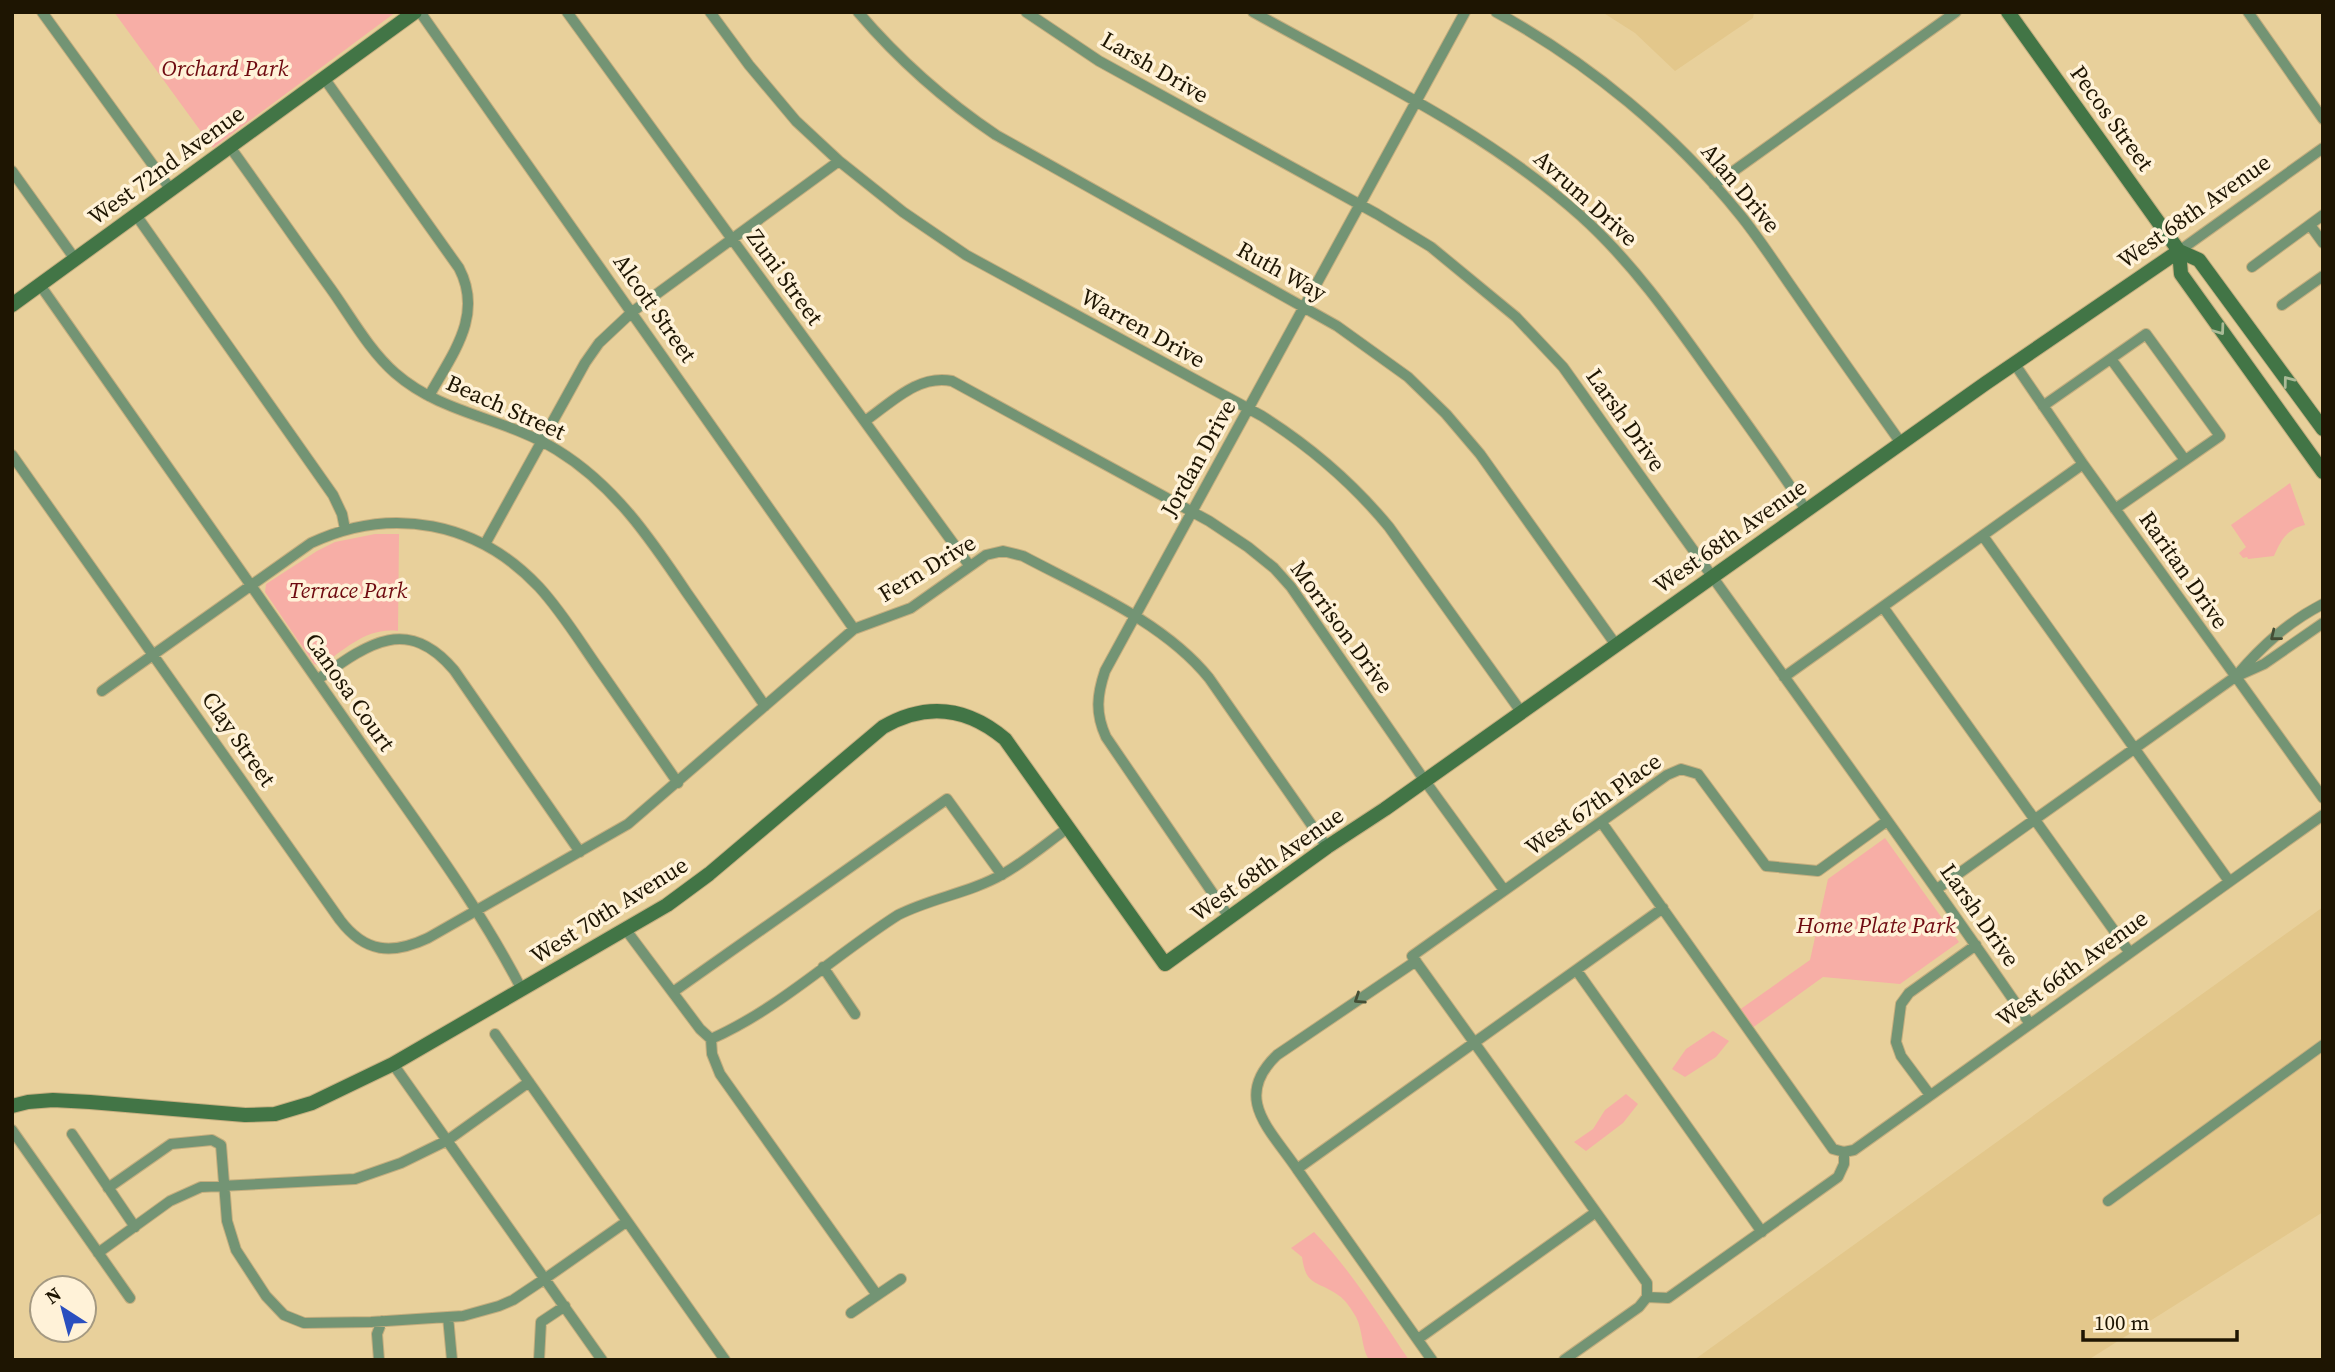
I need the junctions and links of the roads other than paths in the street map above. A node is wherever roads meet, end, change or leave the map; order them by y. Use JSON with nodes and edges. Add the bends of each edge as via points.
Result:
{"nodes":[{"id":1,"x":42,"y":12,"type":"edge"},
{"id":2,"x":418,"y":12,"type":"edge"},
{"id":3,"x":567,"y":12,"type":"edge"},
{"id":4,"x":710,"y":12,"type":"edge"},
{"id":5,"x":858,"y":12,"type":"edge"},
{"id":6,"x":1026,"y":12,"type":"edge"},
{"id":7,"x":1253,"y":12,"type":"edge"},
{"id":8,"x":1465,"y":12,"type":"edge"},
{"id":9,"x":1496,"y":12,"type":"edge"},
{"id":10,"x":1956,"y":12,"type":"edge"},
{"id":11,"x":2008,"y":12,"type":"edge"},
{"id":12,"x":2248,"y":12,"type":"edge"},
{"id":13,"x":324,"y":78,"type":"junction"},
{"id":14,"x":1417,"y":101,"type":"junction"},
{"id":15,"x":2323,"y":118,"type":"edge"},
{"id":16,"x":230,"y":147,"type":"junction"},
{"id":17,"x":2323,"y":148,"type":"edge"},
{"id":18,"x":839,"y":161,"type":"junction"},
{"id":19,"x":12,"y":171,"type":"edge"},
{"id":20,"x":1714,"y":184,"type":"junction"},
{"id":21,"x":171,"y":190,"type":"junction"},
{"id":22,"x":1360,"y":205,"type":"junction"},
{"id":23,"x":136,"y":215,"type":"junction"},
{"id":24,"x":2323,"y":215,"type":"edge"},
{"id":25,"x":2309,"y":225,"type":"junction"},
{"id":26,"x":733,"y":240,"type":"junction"},
{"id":27,"x":2323,"y":243,"type":"edge"},
{"id":28,"x":2179,"y":251,"type":"junction"},
{"id":29,"x":75,"y":259,"type":"junction"},
{"id":30,"x":2252,"y":267,"type":"dead end"},
{"id":31,"x":2323,"y":276,"type":"edge"},
{"id":32,"x":40,"y":285,"type":"junction"},
{"id":33,"x":12,"y":305,"type":"edge"},
{"id":34,"x":2282,"y":305,"type":"dead end"},
{"id":35,"x":1305,"y":308,"type":"junction"},
{"id":36,"x":632,"y":312,"type":"junction"},
{"id":37,"x":2111,"y":359,"type":"junction"},
{"id":38,"x":2014,"y":363,"type":"junction"},
{"id":39,"x":429,"y":396,"type":"junction"},
{"id":40,"x":2043,"y":406,"type":"junction"},
{"id":41,"x":1248,"y":409,"type":"junction"},
{"id":42,"x":865,"y":421,"type":"junction"},
{"id":43,"x":2323,"y":429,"type":"edge"},
{"id":44,"x":541,"y":441,"type":"junction"},
{"id":45,"x":1901,"y":443,"type":"junction"},
{"id":46,"x":12,"y":455,"type":"edge"},
{"id":47,"x":2185,"y":460,"type":"junction"},
{"id":48,"x":2083,"y":464,"type":"junction"},
{"id":49,"x":2323,"y":472,"type":"edge"},
{"id":50,"x":2115,"y":509,"type":"junction"},
{"id":51,"x":1806,"y":510,"type":"junction"},
{"id":52,"x":1192,"y":513,"type":"junction"},
{"id":53,"x":345,"y":529,"type":"junction"},
{"id":54,"x":1983,"y":536,"type":"junction"},
{"id":55,"x":485,"y":544,"type":"junction"},
{"id":56,"x":970,"y":565,"type":"junction"},
{"id":57,"x":1711,"y":578,"type":"junction"},
{"id":58,"x":250,"y":585,"type":"junction"},
{"id":59,"x":2323,"y":604,"type":"edge"},
{"id":60,"x":1883,"y":607,"type":"junction"},
{"id":61,"x":1135,"y":617,"type":"junction"},
{"id":62,"x":2323,"y":623,"type":"edge"},
{"id":63,"x":854,"y":629,"type":"junction"},
{"id":64,"x":1616,"y":645,"type":"junction"},
{"id":65,"x":154,"y":654,"type":"junction"},
{"id":66,"x":1784,"y":677,"type":"junction"},
{"id":67,"x":2235,"y":677,"type":"junction"},
{"id":68,"x":317,"y":680,"type":"junction"},
{"id":69,"x":102,"y":691,"type":"dead end"},
{"id":70,"x":765,"y":706,"type":"junction"},
{"id":71,"x":1522,"y":713,"type":"junction"},
{"id":72,"x":2135,"y":749,"type":"junction"},
{"id":73,"x":1425,"y":781,"type":"junction"},
{"id":74,"x":678,"y":783,"type":"junction"},
{"id":75,"x":2323,"y":798,"type":"edge"},
{"id":76,"x":2323,"y":816,"type":"edge"},
{"id":77,"x":1887,"y":821,"type":"junction"},
{"id":78,"x":2035,"y":821,"type":"junction"},
{"id":79,"x":1602,"y":823,"type":"junction"},
{"id":80,"x":1069,"y":827,"type":"junction"},
{"id":81,"x":1327,"y":847,"type":"junction"},
{"id":82,"x":580,"y":852,"type":"junction"},
{"id":83,"x":1002,"y":875,"type":"junction"},
{"id":84,"x":2230,"y":881,"type":"junction"},
{"id":85,"x":1937,"y":889,"type":"junction"},
{"id":86,"x":1504,"y":890,"type":"junction"},
{"id":87,"x":1663,"y":908,"type":"junction"},
{"id":88,"x":476,"y":910,"type":"junction"},
{"id":89,"x":1229,"y":917,"type":"junction"},
{"id":90,"x":626,"y":930,"type":"junction"},
{"id":91,"x":1976,"y":945,"type":"junction"},
{"id":92,"x":2130,"y":953,"type":"junction"},
{"id":93,"x":1414,"y":958,"type":"junction"},
{"id":94,"x":1165,"y":964,"type":"joint"},
{"id":95,"x":823,"y":967,"type":"junction"},
{"id":96,"x":1577,"y":971,"type":"junction"},
{"id":97,"x":522,"y":990,"type":"junction"},
{"id":98,"x":673,"y":992,"type":"junction"},
{"id":99,"x":855,"y":1014,"type":"dead end"},
{"id":100,"x":2030,"y":1024,"type":"junction"},
{"id":101,"x":495,"y":1034,"type":"dead end"},
{"id":102,"x":711,"y":1039,"type":"junction"},
{"id":103,"x":1476,"y":1043,"type":"junction"},
{"id":104,"x":2323,"y":1045,"type":"edge"},
{"id":105,"x":393,"y":1064,"type":"junction"},
{"id":106,"x":528,"y":1082,"type":"junction"},
{"id":107,"x":1930,"y":1095,"type":"junction"},
{"id":108,"x":12,"y":1107,"type":"edge"},
{"id":109,"x":12,"y":1130,"type":"edge"},
{"id":110,"x":72,"y":1135,"type":"dead end"},
{"id":111,"x":448,"y":1140,"type":"junction"},
{"id":112,"x":1844,"y":1152,"type":"junction"},
{"id":113,"x":1297,"y":1169,"type":"junction"},
{"id":114,"x":224,"y":1186,"type":"junction"},
{"id":115,"x":108,"y":1188,"type":"junction"},
{"id":116,"x":2108,"y":1201,"type":"dead end"},
{"id":117,"x":1595,"y":1212,"type":"junction"},
{"id":118,"x":626,"y":1222,"type":"junction"},
{"id":119,"x":135,"y":1227,"type":"junction"},
{"id":120,"x":1762,"y":1232,"type":"junction"},
{"id":121,"x":99,"y":1253,"type":"junction"},
{"id":122,"x":546,"y":1278,"type":"junction"},
{"id":123,"x":901,"y":1279,"type":"dead end"},
{"id":124,"x":877,"y":1295,"type":"junction"},
{"id":125,"x":1647,"y":1297,"type":"junction"},
{"id":126,"x":130,"y":1298,"type":"dead end"},
{"id":127,"x":565,"y":1306,"type":"junction"},
{"id":128,"x":851,"y":1313,"type":"dead end"},
{"id":129,"x":448,"y":1317,"type":"junction"},
{"id":130,"x":382,"y":1321,"type":"junction"},
{"id":131,"x":1418,"y":1339,"type":"junction"},
{"id":132,"x":379,"y":1360,"type":"edge"},
{"id":133,"x":452,"y":1360,"type":"edge"},
{"id":134,"x":539,"y":1360,"type":"edge"},
{"id":135,"x":602,"y":1360,"type":"edge"},
{"id":136,"x":724,"y":1360,"type":"edge"},
{"id":137,"x":1432,"y":1360,"type":"edge"},
{"id":138,"x":1564,"y":1360,"type":"edge"}],
"edges":[{"from":1,"to":21,"type":"street"},
{"from":2,"to":13,"type":"street","name":"West 72nd Avenue"},
{"from":2,"to":36,"type":"street","name":"Alcott Street"},
{"from":3,"to":26,"type":"street","name":"Zuni Street"},
{"from":4,"to":18,"type":"street","name":"Warren Drive","via":[[796,121]]},
{"from":5,"to":35,"type":"street","name":"Ruth Way","via":[[941,95],[996,135]]},
{"from":6,"to":22,"type":"street","name":"Larsh Drive","via":[[1099,61]]},
{"from":7,"to":14,"type":"street","name":"Avrum Drive"},
{"from":8,"to":14,"type":"street","name":"Jordan Drive"},
{"from":9,"to":20,"type":"street","name":"Alan Drive","via":[[1593,75],[1646,117]]},
{"from":10,"to":20,"type":"street"},
{"from":11,"to":28,"type":"street","name":"Pecos Street"},
{"from":12,"to":15,"type":"street"},
{"from":13,"to":16,"type":"street","name":"West 72nd Avenue"},
{"from":13,"to":39,"type":"street","via":[[465,278],[470,304],[465,328]]},
{"from":14,"to":22,"type":"street","name":"Jordan Drive"},
{"from":14,"to":51,"type":"street","name":"Avrum Drive","via":[[1509,159],[1614,249],[1675,323]]},
{"from":16,"to":21,"type":"street","name":"West 72nd Avenue"},
{"from":16,"to":39,"type":"street","name":"Beach Street","via":[[374,349],[404,380]]},
{"from":17,"to":28,"type":"street","name":"West 68th Avenue"},
{"from":18,"to":26,"type":"street"},
{"from":18,"to":41,"type":"street","name":"Warren Drive","via":[[966,255]]},
{"from":19,"to":29,"type":"street"},
{"from":20,"to":45,"type":"street","name":"Alan Drive","via":[[1752,230]]},
{"from":21,"to":23,"type":"street","name":"West 72nd Avenue"},
{"from":22,"to":35,"type":"street","name":"Jordan Drive"},
{"from":22,"to":57,"type":"street","name":"Larsh Drive","via":[[1458,267],[1539,340]]},
{"from":23,"to":29,"type":"street","name":"West 72nd Avenue"},
{"from":23,"to":53,"type":"street","via":[[333,495]]},
{"from":24,"to":25,"type":"street"},
{"from":25,"to":27,"type":"street"},
{"from":25,"to":30,"type":"street"},
{"from":26,"to":36,"type":"street"},
{"from":26,"to":42,"type":"street","name":"Zuni Street"},
{"from":28,"to":38,"type":"street","name":"West 68th Avenue"},
{"from":43,"to":28,"type":"street","name":"Pecos Street","one_way":true,"via":[[2199,260]]},
{"from":28,"to":49,"type":"street","name":"Pecos Street","one_way":true,"via":[[2181,274]]},
{"from":29,"to":32,"type":"street","name":"West 72nd Avenue"},
{"from":31,"to":34,"type":"street"},
{"from":32,"to":33,"type":"street","name":"West 72nd Avenue"},
{"from":32,"to":58,"type":"street","name":"Canosa Court"},
{"from":35,"to":41,"type":"street","name":"Jordan Drive"},
{"from":35,"to":64,"type":"street","name":"Ruth Way","via":[[1386,360],[1446,414],[1480,454]]},
{"from":36,"to":44,"type":"street","via":[[592,351]]},
{"from":36,"to":63,"type":"street","name":"Alcott Street"},
{"from":37,"to":40,"type":"street"},
{"from":37,"to":47,"type":"street"},
{"from":37,"to":47,"type":"street","via":[[2146,334],[2204,413],[2220,436]]},
{"from":38,"to":40,"type":"street","name":"Raritan Drive"},
{"from":38,"to":45,"type":"street","name":"West 68th Avenue"},
{"from":39,"to":44,"type":"street","name":"Beach Street"},
{"from":40,"to":48,"type":"street","name":"Raritan Drive"},
{"from":41,"to":52,"type":"street","name":"Jordan Drive"},
{"from":41,"to":71,"type":"street","name":"Warren Drive","via":[[1311,449],[1369,503]]},
{"from":42,"to":52,"type":"street","name":"Morrison Drive","via":[[922,382],[952,381]]},
{"from":42,"to":56,"type":"street","name":"Zuni Street"},
{"from":44,"to":55,"type":"street"},
{"from":44,"to":70,"type":"street","name":"Beach Street","via":[[623,504]]},
{"from":45,"to":51,"type":"street","name":"West 68th Avenue"},
{"from":46,"to":65,"type":"street","name":"Clay Street"},
{"from":47,"to":50,"type":"street"},
{"from":48,"to":50,"type":"street","name":"Raritan Drive"},
{"from":48,"to":54,"type":"street"},
{"from":50,"to":67,"type":"street","name":"Raritan Drive"},
{"from":51,"to":57,"type":"street","name":"West 68th Avenue"},
{"from":52,"to":61,"type":"street","name":"Jordan Drive"},
{"from":52,"to":73,"type":"street","name":"Morrison Drive","via":[[1248,547],[1282,575]]},
{"from":53,"to":55,"type":"street","via":[[424,524],[448,528]]},
{"from":53,"to":58,"type":"street","via":[[311,543]]},
{"from":54,"to":60,"type":"street"},
{"from":54,"to":72,"type":"street"},
{"from":55,"to":74,"type":"street","via":[[541,589]]},
{"from":56,"to":61,"type":"street","name":"Fern Drive","via":[[995,551],[1012,552]]},
{"from":56,"to":63,"type":"street","name":"Fern Drive","via":[[911,608]]},
{"from":57,"to":64,"type":"street","name":"West 68th Avenue"},
{"from":57,"to":66,"type":"street","name":"Larsh Drive"},
{"from":58,"to":65,"type":"street"},
{"from":58,"to":68,"type":"street","name":"Canosa Court"},
{"from":59,"to":67,"type":"street","one_way":true,"via":[[2268,640]]},
{"from":60,"to":66,"type":"street"},
{"from":60,"to":78,"type":"street"},
{"from":61,"to":81,"type":"street","name":"Fern Drive","via":[[1172,641],[1200,668]]},
{"from":61,"to":89,"type":"street","name":"Jordan Drive","via":[[1105,671],[1097,704],[1099,719],[1111,745]]},
{"from":62,"to":67,"type":"street","via":[[2264,664]]},
{"from":63,"to":70,"type":"street","name":"Fern Drive"},
{"from":64,"to":71,"type":"street","name":"West 68th Avenue"},
{"from":65,"to":69,"type":"street"},
{"from":65,"to":88,"type":"street","name":"Clay Street","via":[[353,935],[375,947],[400,949]]},
{"from":66,"to":77,"type":"street","name":"Larsh Drive"},
{"from":67,"to":72,"type":"street"},
{"from":67,"to":75,"type":"street","name":"Raritan Drive"},
{"from":68,"to":82,"type":"street","via":[[379,641],[408,640],[436,652],[454,670]]},
{"from":68,"to":88,"type":"street","name":"Canosa Court"},
{"from":70,"to":74,"type":"street","name":"Fern Drive"},
{"from":71,"to":73,"type":"street","name":"West 68th Avenue"},
{"from":72,"to":78,"type":"street"},
{"from":72,"to":84,"type":"street"},
{"from":73,"to":81,"type":"street","name":"West 68th Avenue"},
{"from":73,"to":86,"type":"street","name":"Morrison Drive"},
{"from":74,"to":82,"type":"street","name":"Fern Drive","via":[[628,824]]},
{"from":76,"to":84,"type":"street","name":"West 66th Avenue"},
{"from":77,"to":79,"type":"street","name":"West 67th Place","via":[[1818,871],[1766,866],[1698,774],[1681,769]]},
{"from":77,"to":85,"type":"street","name":"Larsh Drive"},
{"from":78,"to":85,"type":"street"},
{"from":78,"to":92,"type":"street"},
{"from":79,"to":86,"type":"street","name":"West 67th Place"},
{"from":79,"to":87,"type":"street"},
{"from":80,"to":83,"type":"street"},
{"from":80,"to":90,"type":"street","name":"West 70th Avenue","via":[[997,732],[948,712],[916,713],[883,727],[709,874]]},
{"from":80,"to":94,"type":"street","name":"West 70th Avenue"},
{"from":81,"to":89,"type":"street","name":"West 68th Avenue"},
{"from":82,"to":88,"type":"street","name":"Fern Drive"},
{"from":83,"to":95,"type":"street","via":[[919,904]]},
{"from":83,"to":98,"type":"street","via":[[947,799]]},
{"from":84,"to":92,"type":"street","name":"West 66th Avenue"},
{"from":85,"to":91,"type":"street","name":"Larsh Drive"},
{"from":86,"to":93,"type":"street","name":"West 67th Place"},
{"from":87,"to":96,"type":"street"},
{"from":87,"to":112,"type":"street","via":[[1833,1149]]},
{"from":88,"to":97,"type":"street","name":"Canosa Court"},
{"from":89,"to":94,"type":"street","name":"West 68th Avenue"},
{"from":90,"to":97,"type":"street","name":"West 70th Avenue"},
{"from":90,"to":98,"type":"street"},
{"from":91,"to":100,"type":"street","name":"Larsh Drive"},
{"from":91,"to":107,"type":"street","via":[[1909,993],[1901,1004],[1896,1042]]},
{"from":92,"to":100,"type":"street","name":"West 66th Avenue"},
{"from":93,"to":103,"type":"street"},
{"from":93,"to":113,"type":"street","name":"West 67th Place","one_way":true,"via":[[1277,1055],[1257,1080],[1260,1116]]},
{"from":95,"to":99,"type":"street"},
{"from":95,"to":102,"type":"street","via":[[757,1014]]},
{"from":96,"to":103,"type":"street"},
{"from":96,"to":120,"type":"street"},
{"from":97,"to":105,"type":"street","name":"West 70th Avenue"},
{"from":98,"to":102,"type":"street"},
{"from":100,"to":107,"type":"street","name":"West 66th Avenue"},
{"from":101,"to":106,"type":"street"},
{"from":102,"to":124,"type":"street","via":[[720,1074]]},
{"from":103,"to":113,"type":"street"},
{"from":103,"to":117,"type":"street"},
{"from":104,"to":116,"type":"street"},
{"from":105,"to":108,"type":"street","name":"West 70th Avenue","via":[[312,1103],[275,1114],[65,1101]]},
{"from":105,"to":111,"type":"street"},
{"from":106,"to":111,"type":"street"},
{"from":106,"to":118,"type":"street"},
{"from":107,"to":112,"type":"street","name":"West 66th Avenue","via":[[1854,1150]]},
{"from":109,"to":121,"type":"street"},
{"from":110,"to":115,"type":"street"},
{"from":111,"to":114,"type":"street","via":[[355,1179]]},
{"from":111,"to":122,"type":"street"},
{"from":112,"to":120,"type":"street","via":[[1838,1177]]},
{"from":113,"to":131,"type":"street","name":"West 67th Place"},
{"from":114,"to":115,"type":"street","via":[[220,1145],[212,1140],[171,1144]]},
{"from":114,"to":119,"type":"street","via":[[201,1187],[170,1201]]},
{"from":114,"to":130,"type":"street","via":[[227,1221],[236,1250],[265,1296],[284,1315],[304,1323]]},
{"from":115,"to":119,"type":"street"},
{"from":117,"to":125,"type":"street","via":[[1647,1283]]},
{"from":117,"to":131,"type":"street"},
{"from":118,"to":122,"type":"street"},
{"from":118,"to":136,"type":"street"},
{"from":119,"to":121,"type":"street"},
{"from":120,"to":125,"type":"street","via":[[1668,1298]]},
{"from":121,"to":126,"type":"street"},
{"from":122,"to":127,"type":"street"},
{"from":122,"to":129,"type":"street","via":[[499,1306]]},
{"from":123,"to":124,"type":"street"},
{"from":124,"to":128,"type":"street"},
{"from":125,"to":138,"type":"street"},
{"from":127,"to":134,"type":"street","via":[[541,1322]]},
{"from":127,"to":135,"type":"street"},
{"from":129,"to":130,"type":"street"},
{"from":129,"to":133,"type":"street"},
{"from":130,"to":132,"type":"street","via":[[377,1334]]},
{"from":131,"to":137,"type":"street","name":"West 67th Place"}]}
